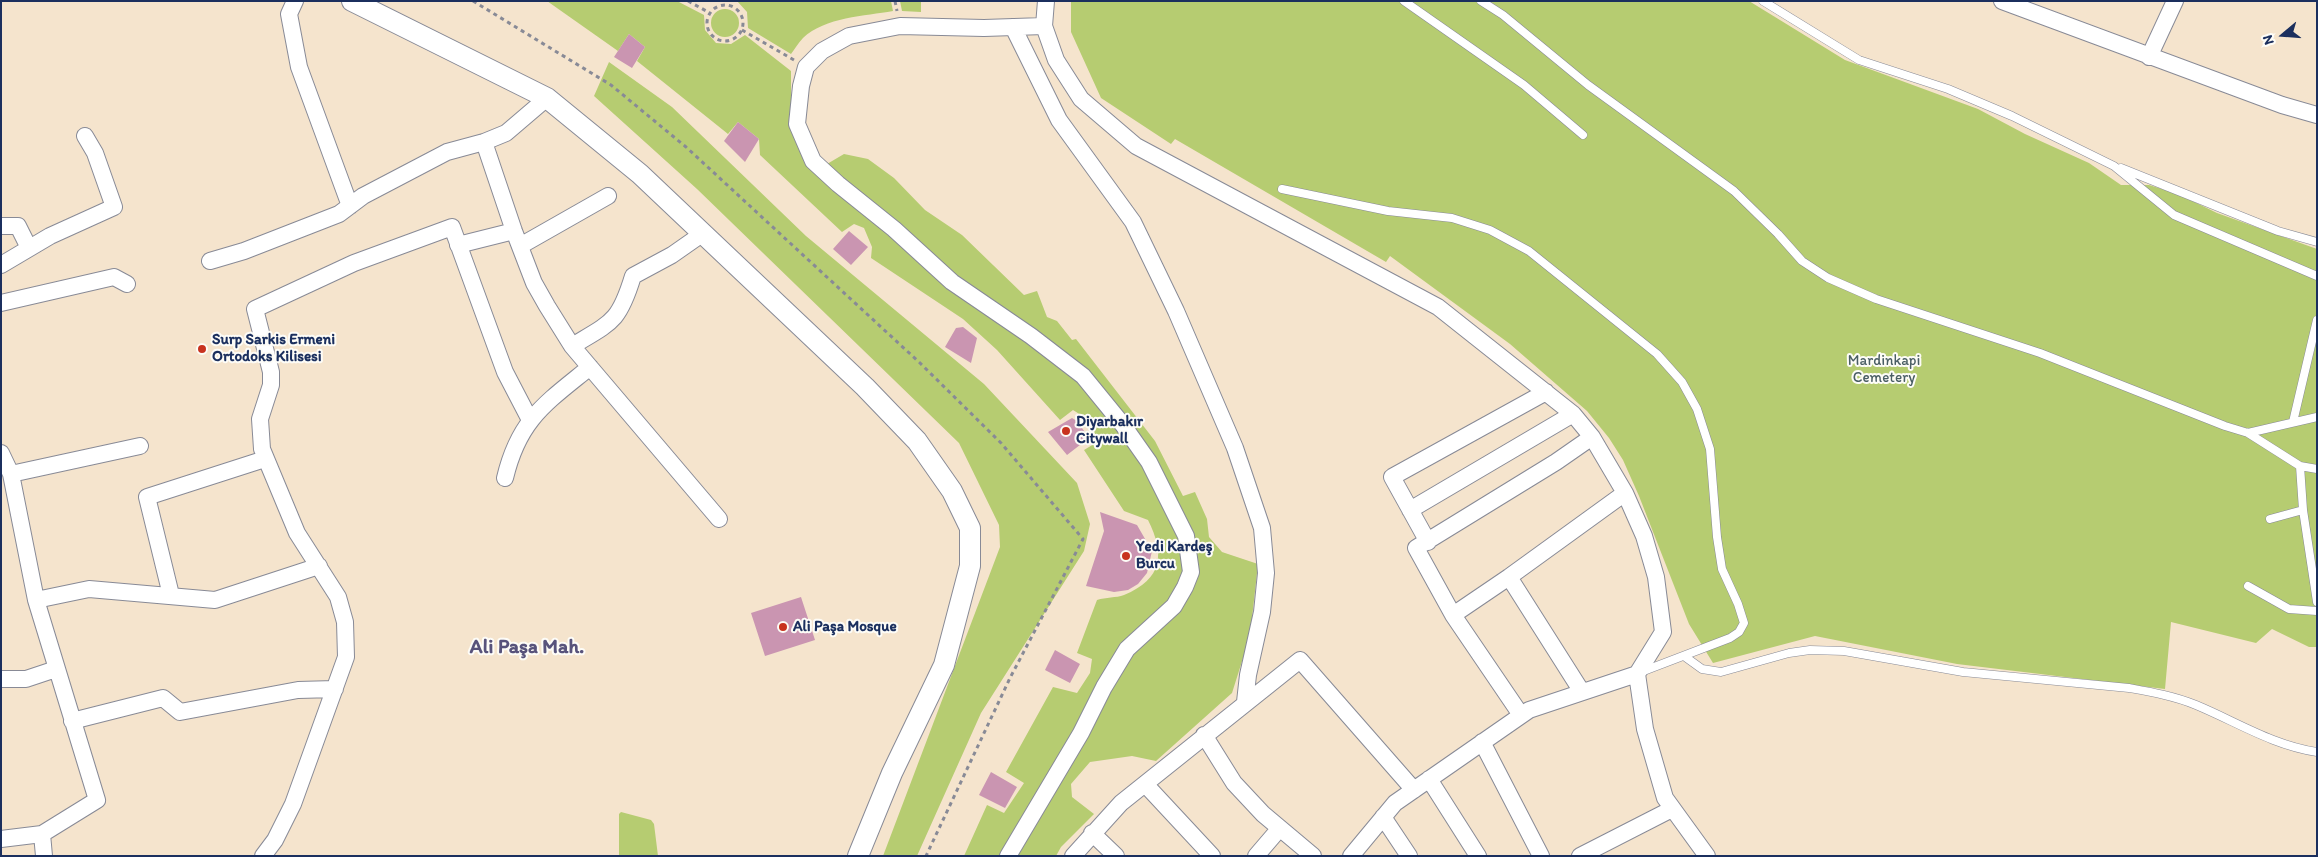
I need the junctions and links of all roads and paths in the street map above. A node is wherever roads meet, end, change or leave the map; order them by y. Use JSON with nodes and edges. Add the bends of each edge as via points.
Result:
{"nodes":[{"id":1,"x":295,"y":1,"type":"edge"},
{"id":2,"x":352,"y":1,"type":"edge"},
{"id":3,"x":688,"y":1,"type":"edge"},
{"id":4,"x":1046,"y":1,"type":"edge"},
{"id":5,"x":1404,"y":1,"type":"edge"},
{"id":6,"x":1481,"y":1,"type":"edge"},
{"id":7,"x":1763,"y":1,"type":"edge"},
{"id":8,"x":2002,"y":1,"type":"edge"},
{"id":9,"x":2174,"y":1,"type":"edge"},
{"id":10,"x":730,"y":3,"type":"edge"},
{"id":11,"x":710,"y":13,"type":"junction"},
{"id":12,"x":1044,"y":26,"type":"junction"},
{"id":13,"x":1013,"y":27,"type":"junction"},
{"id":14,"x":742,"y":30,"type":"junction"},
{"id":15,"x":2149,"y":57,"type":"junction"},
{"id":16,"x":806,"y":67,"type":"junction"},
{"id":17,"x":547,"y":98,"type":"junction"},
{"id":18,"x":2317,"y":115,"type":"edge"},
{"id":19,"x":1584,"y":134,"type":"dead end"},
{"id":20,"x":85,"y":136,"type":"dead end"},
{"id":21,"x":484,"y":142,"type":"junction"},
{"id":22,"x":2114,"y":166,"type":"junction"},
{"id":23,"x":1282,"y":189,"type":"dead end"},
{"id":24,"x":608,"y":196,"type":"dead end"},
{"id":25,"x":350,"y":206,"type":"junction"},
{"id":26,"x":1,"y":226,"type":"edge"},
{"id":27,"x":702,"y":234,"type":"junction"},
{"id":28,"x":517,"y":238,"type":"junction"},
{"id":29,"x":2317,"y":242,"type":"edge"},
{"id":30,"x":458,"y":245,"type":"junction"},
{"id":31,"x":29,"y":248,"type":"junction"},
{"id":32,"x":210,"y":261,"type":"dead end"},
{"id":33,"x":1,"y":265,"type":"edge"},
{"id":34,"x":2317,"y":276,"type":"edge"},
{"id":35,"x":126,"y":284,"type":"dead end"},
{"id":36,"x":2,"y":302,"type":"edge"},
{"id":37,"x":2317,"y":320,"type":"edge"},
{"id":38,"x":572,"y":346,"type":"junction"},
{"id":39,"x":590,"y":367,"type":"junction"},
{"id":40,"x":1546,"y":392,"type":"junction"},
{"id":41,"x":1573,"y":414,"type":"junction"},
{"id":42,"x":2317,"y":417,"type":"edge"},
{"id":43,"x":530,"y":420,"type":"junction"},
{"id":44,"x":2293,"y":422,"type":"junction"},
{"id":45,"x":2248,"y":433,"type":"junction"},
{"id":46,"x":1592,"y":437,"type":"junction"},
{"id":47,"x":140,"y":446,"type":"dead end"},
{"id":48,"x":1,"y":453,"type":"edge"},
{"id":49,"x":265,"y":458,"type":"junction"},
{"id":50,"x":2300,"y":466,"type":"junction"},
{"id":51,"x":2317,"y":469,"type":"edge"},
{"id":52,"x":11,"y":474,"type":"junction"},
{"id":53,"x":505,"y":478,"type":"dead end"},
{"id":54,"x":1625,"y":493,"type":"junction"},
{"id":55,"x":1410,"y":510,"type":"junction"},
{"id":56,"x":2303,"y":510,"type":"junction"},
{"id":57,"x":719,"y":519,"type":"dead end"},
{"id":58,"x":2270,"y":519,"type":"dead end"},
{"id":59,"x":1428,"y":542,"type":"junction"},
{"id":60,"x":320,"y":566,"type":"junction"},
{"id":61,"x":1509,"y":577,"type":"junction"},
{"id":62,"x":2248,"y":586,"type":"dead end"},
{"id":63,"x":171,"y":595,"type":"junction"},
{"id":64,"x":36,"y":600,"type":"junction"},
{"id":65,"x":2317,"y":602,"type":"edge"},
{"id":66,"x":2317,"y":611,"type":"edge"},
{"id":67,"x":1453,"y":615,"type":"junction"},
{"id":68,"x":1684,"y":656,"type":"junction"},
{"id":69,"x":56,"y":669,"type":"junction"},
{"id":70,"x":1637,"y":674,"type":"junction"},
{"id":71,"x":1,"y":679,"type":"edge"},
{"id":72,"x":335,"y":689,"type":"junction"},
{"id":73,"x":1582,"y":692,"type":"junction"},
{"id":74,"x":1245,"y":702,"type":"junction"},
{"id":75,"x":1521,"y":715,"type":"junction"},
{"id":76,"x":72,"y":721,"type":"junction"},
{"id":77,"x":1204,"y":735,"type":"junction"},
{"id":78,"x":1482,"y":742,"type":"junction"},
{"id":79,"x":2317,"y":752,"type":"edge"},
{"id":80,"x":1429,"y":779,"type":"junction"},
{"id":81,"x":1144,"y":784,"type":"junction"},
{"id":82,"x":1414,"y":790,"type":"junction"},
{"id":83,"x":1672,"y":808,"type":"junction"},
{"id":84,"x":1383,"y":817,"type":"junction"},
{"id":85,"x":1280,"y":828,"type":"junction"},
{"id":86,"x":1092,"y":832,"type":"junction"},
{"id":87,"x":42,"y":834,"type":"junction"},
{"id":88,"x":1,"y":839,"type":"edge"},
{"id":89,"x":1700,"y":853,"type":"edge"},
{"id":90,"x":44,"y":856,"type":"edge"},
{"id":91,"x":262,"y":856,"type":"edge"},
{"id":92,"x":858,"y":856,"type":"edge"},
{"id":93,"x":1008,"y":856,"type":"edge"},
{"id":94,"x":1073,"y":856,"type":"edge"},
{"id":95,"x":1116,"y":856,"type":"edge"},
{"id":96,"x":1212,"y":856,"type":"edge"},
{"id":97,"x":1256,"y":856,"type":"edge"},
{"id":98,"x":1313,"y":856,"type":"edge"},
{"id":99,"x":1351,"y":856,"type":"edge"},
{"id":100,"x":1409,"y":856,"type":"edge"},
{"id":101,"x":1478,"y":856,"type":"edge"},
{"id":102,"x":1541,"y":856,"type":"edge"},
{"id":103,"x":1580,"y":856,"type":"edge"}],
"edges":[{"from":1,"to":25,"type":"street","via":[[289,14],[299,66]]},
{"from":2,"to":17,"type":"street"},
{"from":3,"to":11,"type":"path"},
{"from":4,"to":12,"type":"street"},
{"from":5,"to":19,"type":"lane","via":[[1524,84]]},
{"from":6,"to":45,"type":"lane","via":[[1503,14],[1588,85],[1734,191],[1802,262],[1828,278],[1876,299],[2040,354]]},
{"from":7,"to":22,"type":"lane","via":[[1859,60],[1948,89]]},
{"from":8,"to":15,"type":"street"},
{"from":9,"to":15,"type":"street"},
{"from":10,"to":11,"type":"path","via":[[718,6]]},
{"from":10,"to":14,"type":"path","via":[[743,18]]},
{"from":11,"to":14,"type":"path","via":[[707,25],[717,39],[729,41]]},
{"from":12,"to":13,"type":"street"},
{"from":12,"to":40,"type":"street","via":[[1056,60],[1081,99],[1136,146],[1438,307]]},
{"from":13,"to":16,"type":"street","via":[[900,26],[877,30],[833,44]]},
{"from":13,"to":74,"type":"street","via":[[1059,120],[1133,222],[1176,311],[1235,448],[1262,528],[1266,573]]},
{"from":14,"to":16,"type":"path"},
{"from":15,"to":18,"type":"street"},
{"from":16,"to":93,"type":"street","via":[[797,124],[813,161],[952,282],[1083,376],[1149,462],[1186,536],[1191,572],[1174,606],[1127,650]]},
{"from":17,"to":21,"type":"street","via":[[506,133]]},
{"from":17,"to":27,"type":"street","via":[[640,174]]},
{"from":20,"to":31,"type":"street","via":[[95,153],[114,206]]},
{"from":21,"to":25,"type":"street","via":[[447,152]]},
{"from":21,"to":28,"type":"street"},
{"from":22,"to":29,"type":"lane","via":[[2278,231]]},
{"from":22,"to":34,"type":"lane","via":[[2174,214]]},
{"from":23,"to":68,"type":"lane","via":[[1388,211],[1452,218],[1490,230],[1528,251],[1657,354],[1682,382],[1697,409],[1710,449],[1722,569],[1744,623],[1730,638]]},
{"from":24,"to":28,"type":"street"},
{"from":25,"to":32,"type":"street","via":[[312,226]]},
{"from":26,"to":31,"type":"street","via":[[18,226]]},
{"from":27,"to":38,"type":"street","via":[[634,276],[621,310],[611,322]]},
{"from":27,"to":92,"type":"street","via":[[865,387],[917,441],[952,491],[970,528],[970,566],[944,665],[892,773]]},
{"from":28,"to":30,"type":"street"},
{"from":28,"to":38,"type":"street","via":[[538,291]]},
{"from":30,"to":43,"type":"street","via":[[505,372]]},
{"from":30,"to":49,"type":"street","via":[[452,227],[354,263],[255,309],[271,372],[271,386],[260,430]]},
{"from":31,"to":33,"type":"street"},
{"from":35,"to":36,"type":"street","via":[[114,277]]},
{"from":37,"to":44,"type":"lane"},
{"from":38,"to":39,"type":"street"},
{"from":39,"to":43,"type":"street"},
{"from":39,"to":57,"type":"street"},
{"from":40,"to":41,"type":"street"},
{"from":40,"to":55,"type":"street","via":[[1392,477]]},
{"from":41,"to":46,"type":"street"},
{"from":41,"to":55,"type":"street"},
{"from":42,"to":44,"type":"lane"},
{"from":43,"to":53,"type":"street"},
{"from":44,"to":45,"type":"lane"},
{"from":45,"to":50,"type":"lane"},
{"from":46,"to":54,"type":"street"},
{"from":46,"to":59,"type":"street"},
{"from":47,"to":52,"type":"street"},
{"from":48,"to":52,"type":"street"},
{"from":49,"to":60,"type":"street","via":[[296,533]]},
{"from":49,"to":63,"type":"street","via":[[146,498]]},
{"from":50,"to":51,"type":"lane"},
{"from":50,"to":56,"type":"lane"},
{"from":52,"to":64,"type":"street"},
{"from":54,"to":61,"type":"street"},
{"from":54,"to":70,"type":"street","via":[[1644,536],[1656,577],[1663,632]]},
{"from":55,"to":59,"type":"street"},
{"from":56,"to":58,"type":"lane"},
{"from":56,"to":65,"type":"lane"},
{"from":59,"to":67,"type":"street","via":[[1416,548]]},
{"from":60,"to":63,"type":"street","via":[[215,600]]},
{"from":60,"to":72,"type":"street","via":[[338,597],[345,622],[346,657]]},
{"from":61,"to":67,"type":"street"},
{"from":61,"to":73,"type":"street"},
{"from":62,"to":66,"type":"lane","via":[[2290,609]]},
{"from":63,"to":64,"type":"street","via":[[89,589]]},
{"from":64,"to":69,"type":"street"},
{"from":67,"to":75,"type":"street"},
{"from":68,"to":70,"type":"lane"},
{"from":68,"to":79,"type":"lane","via":[[1702,669],[1721,672],[1789,653],[1844,651],[1963,672],[2129,688],[2196,705],[2270,740]]},
{"from":69,"to":71,"type":"street","via":[[26,679]]},
{"from":69,"to":76,"type":"street"},
{"from":70,"to":73,"type":"street"},
{"from":70,"to":83,"type":"street","via":[[1645,729],[1665,798]]},
{"from":72,"to":76,"type":"street","via":[[298,690],[180,712],[163,698]]},
{"from":72,"to":91,"type":"street","via":[[293,804],[282,828]]},
{"from":73,"to":75,"type":"street"},
{"from":74,"to":77,"type":"street"},
{"from":74,"to":82,"type":"street","via":[[1300,660]]},
{"from":75,"to":78,"type":"street"},
{"from":76,"to":87,"type":"street","via":[[97,800]]},
{"from":77,"to":81,"type":"street"},
{"from":77,"to":85,"type":"street","via":[[1234,783]]},
{"from":78,"to":80,"type":"street"},
{"from":78,"to":102,"type":"street"},
{"from":80,"to":82,"type":"street"},
{"from":80,"to":101,"type":"street"},
{"from":81,"to":86,"type":"street"},
{"from":81,"to":96,"type":"street"},
{"from":82,"to":84,"type":"street","via":[[1395,803]]},
{"from":83,"to":89,"type":"street"},
{"from":83,"to":103,"type":"street"},
{"from":84,"to":99,"type":"street"},
{"from":84,"to":100,"type":"street"},
{"from":85,"to":97,"type":"street"},
{"from":85,"to":98,"type":"street"},
{"from":86,"to":94,"type":"street"},
{"from":86,"to":95,"type":"street"},
{"from":87,"to":88,"type":"street"},
{"from":87,"to":90,"type":"street"}]}
